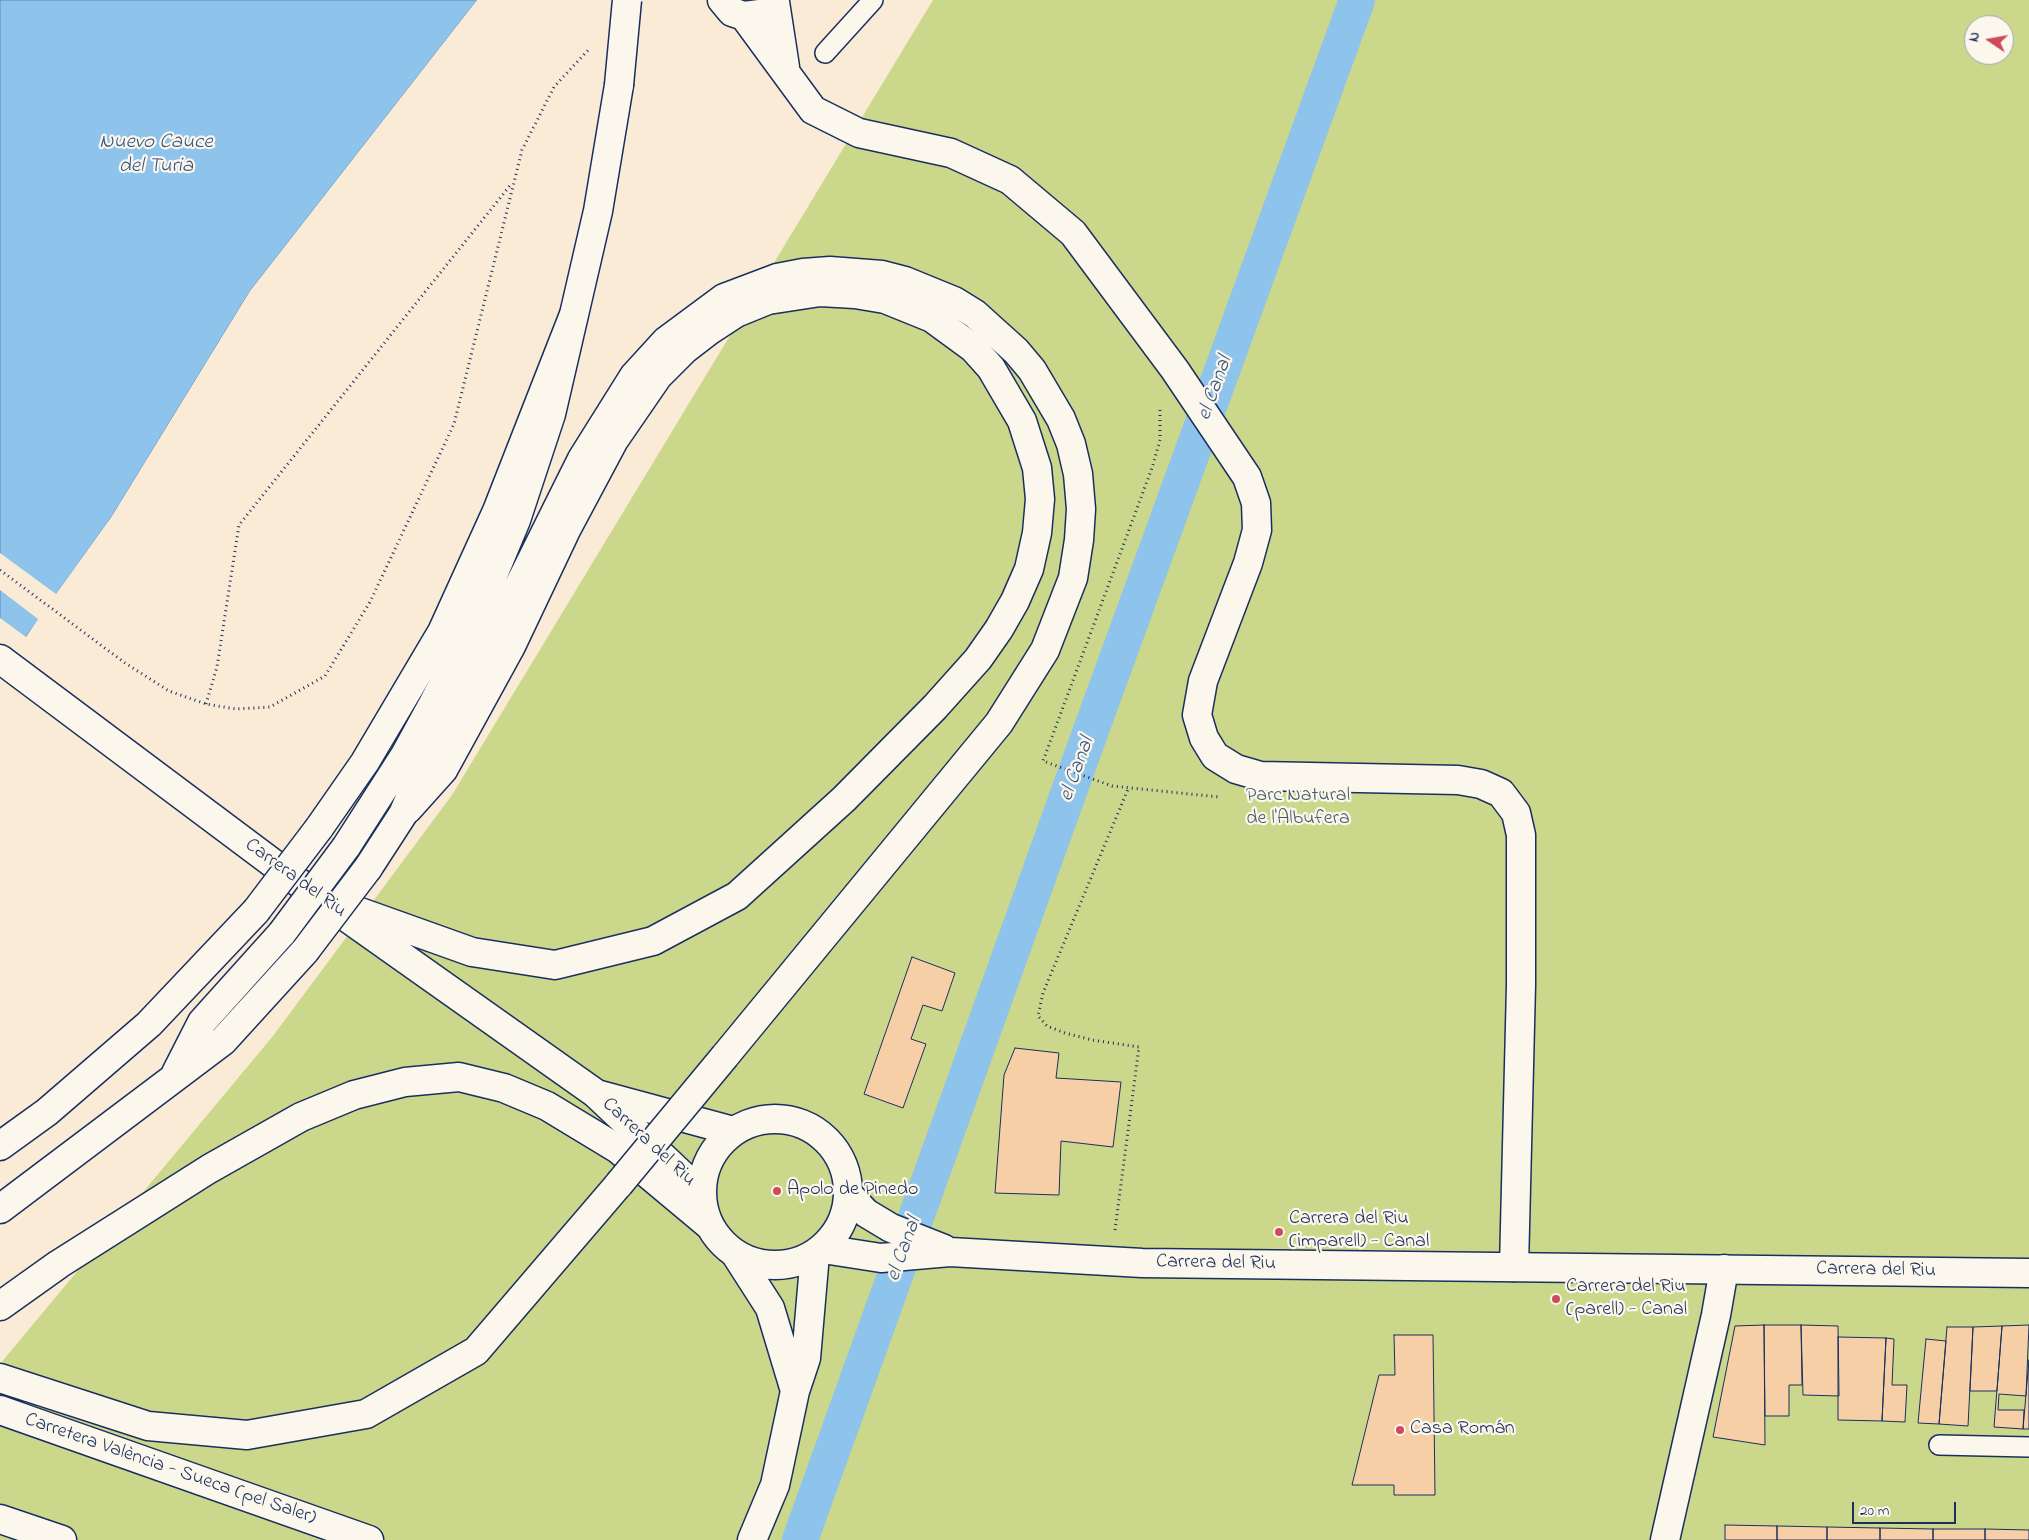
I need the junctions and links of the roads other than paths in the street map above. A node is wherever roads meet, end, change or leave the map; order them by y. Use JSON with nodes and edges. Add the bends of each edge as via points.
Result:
{"nodes":[{"id":1,"x":627,"y":0,"type":"edge"},
{"id":2,"x":722,"y":0,"type":"edge"},
{"id":3,"x":873,"y":0,"type":"edge"},
{"id":4,"x":776,"y":1,"type":"edge"},
{"id":5,"x":744,"y":16,"type":"junction"},
{"id":6,"x":825,"y":53,"type":"dead end"},
{"id":7,"x":787,"y":76,"type":"junction"},
{"id":8,"x":573,"y":317,"type":"junction"},
{"id":9,"x":0,"y":659,"type":"edge"},
{"id":10,"x":403,"y":814,"type":"junction"},
{"id":11,"x":318,"y":897,"type":"junction"},
{"id":12,"x":174,"y":1076,"type":"junction"},
{"id":13,"x":595,"y":1093,"type":"junction"},
{"id":14,"x":733,"y":1132,"type":"junction"},
{"id":15,"x":0,"y":1146,"type":"edge"},
{"id":16,"x":701,"y":1193,"type":"junction"},
{"id":17,"x":849,"y":1195,"type":"junction"},
{"id":18,"x":0,"y":1209,"type":"edge"},
{"id":19,"x":709,"y":1225,"type":"junction"},
{"id":20,"x":819,"y":1251,"type":"junction"},
{"id":21,"x":950,"y":1252,"type":"junction"},
{"id":22,"x":736,"y":1255,"type":"junction"},
{"id":23,"x":1514,"y":1267,"type":"junction"},
{"id":24,"x":1724,"y":1269,"type":"junction"},
{"id":25,"x":2029,"y":1272,"type":"edge"},
{"id":26,"x":0,"y":1306,"type":"edge"},
{"id":27,"x":0,"y":1378,"type":"edge"},
{"id":28,"x":795,"y":1391,"type":"junction"},
{"id":29,"x":3,"y":1411,"type":"edge"},
{"id":30,"x":1939,"y":1445,"type":"dead end"},
{"id":31,"x":2029,"y":1447,"type":"edge"},
{"id":32,"x":0,"y":1519,"type":"edge"},
{"id":33,"x":62,"y":1540,"type":"edge"},
{"id":34,"x":369,"y":1540,"type":"edge"},
{"id":35,"x":752,"y":1540,"type":"edge"},
{"id":36,"x":1665,"y":1540,"type":"edge"}],
"edges":[{"from":1,"to":8,"type":"main road","bridge":true,"via":[[619,85],[598,212]]},
{"from":2,"to":5,"type":"main road","via":[[732,12]]},
{"from":3,"to":6,"type":"lane"},
{"from":4,"to":5,"type":"main road","via":[[756,16]]},
{"from":4,"to":7,"type":"main road"},
{"from":5,"to":7,"type":"main road"},
{"from":7,"to":23,"type":"main road","via":[[813,110],[858,134],[951,153],[1010,180],[1073,233],[1175,370],[1247,477],[1256,503],[1257,530],[1248,563],[1203,681],[1198,715],[1204,738],[1215,756],[1236,769],[1260,776],[1458,780],[1481,784],[1501,792],[1516,813],[1521,835],[1522,985]]},
{"from":8,"to":12,"type":"main road","bridge":true,"via":[[551,414],[516,520],[465,642],[415,738],[346,847],[282,933],[202,1022]]},
{"from":8,"to":15,"type":"main road","bridge":true,"via":[[498,511],[442,632],[365,762],[256,911],[149,1024],[47,1112]]},
{"from":9,"to":11,"type":"main road","name":"Carrera del Riu"},
{"from":10,"to":11,"type":"main road","via":[[443,770],[511,646],[566,530],[614,440],[658,376],[710,330],[736,313],[768,300],[820,292],[855,294],[885,299],[932,318],[973,348],[991,368],[1022,421],[1037,468],[1040,500],[1037,533],[1028,569],[1015,600],[978,659],[935,708],[844,800],[737,896],[653,941],[555,965],[472,952]]},
{"from":10,"to":12,"type":"main road","bridge":true,"via":[[368,868],[304,951],[223,1041]]},
{"from":10,"to":27,"type":"main road","bridge":true,"via":[[427,759],[475,674],[582,459],[634,376],[666,340],[724,298],[777,278],[803,273],[830,271],[882,276],[927,289],[975,314],[1032,370],[1061,419],[1071,444],[1081,509],[1073,578],[1045,650],[999,723],[619,1184],[476,1351],[366,1414],[247,1435],[148,1426]]},
{"from":11,"to":13,"type":"main road","name":"Carrera del Riu"},
{"from":12,"to":18,"type":"main road"},
{"from":13,"to":14,"type":"main road","name":"Carrera del Riu"},
{"from":13,"to":16,"type":"main road","name":"Carrera del Riu"},
{"from":14,"to":16,"type":"main road","via":[[710,1158]]},
{"from":14,"to":17,"type":"main road","via":[[755,1121],[779,1118],[802,1124],[834,1147],[844,1169]]},
{"from":16,"to":19,"type":"main road"},
{"from":17,"to":20,"type":"main road","via":[[841,1225]]},
{"from":17,"to":21,"type":"main road","name":"Carrera del Riu","via":[[866,1213],[891,1228]]},
{"from":19,"to":22,"type":"main road","via":[[720,1242]]},
{"from":19,"to":26,"type":"main road","via":[[618,1149],[547,1106],[504,1088],[459,1077],[405,1082],[354,1095],[301,1117],[209,1169],[59,1264]]},
{"from":20,"to":21,"type":"main road","name":"Carrera del Riu","via":[[881,1258]]},
{"from":20,"to":22,"type":"main road","via":[[797,1263],[777,1266],[756,1264]]},
{"from":20,"to":28,"type":"main road","via":[[806,1358]]},
{"from":21,"to":23,"type":"main road","name":"Carrera del Riu","via":[[1111,1262]]},
{"from":22,"to":28,"type":"main road","via":[[770,1308]]},
{"from":23,"to":24,"type":"main road","name":"Carrera del Riu"},
{"from":24,"to":25,"type":"main road","name":"Carrera del Riu"},
{"from":24,"to":36,"type":"main road"},
{"from":28,"to":35,"type":"main road","via":[[775,1485]]},
{"from":29,"to":34,"type":"main road","name":"Carretera València - Sueca (pel Saler)"},
{"from":30,"to":31,"type":"lane"},
{"from":32,"to":33,"type":"main road"}]}
